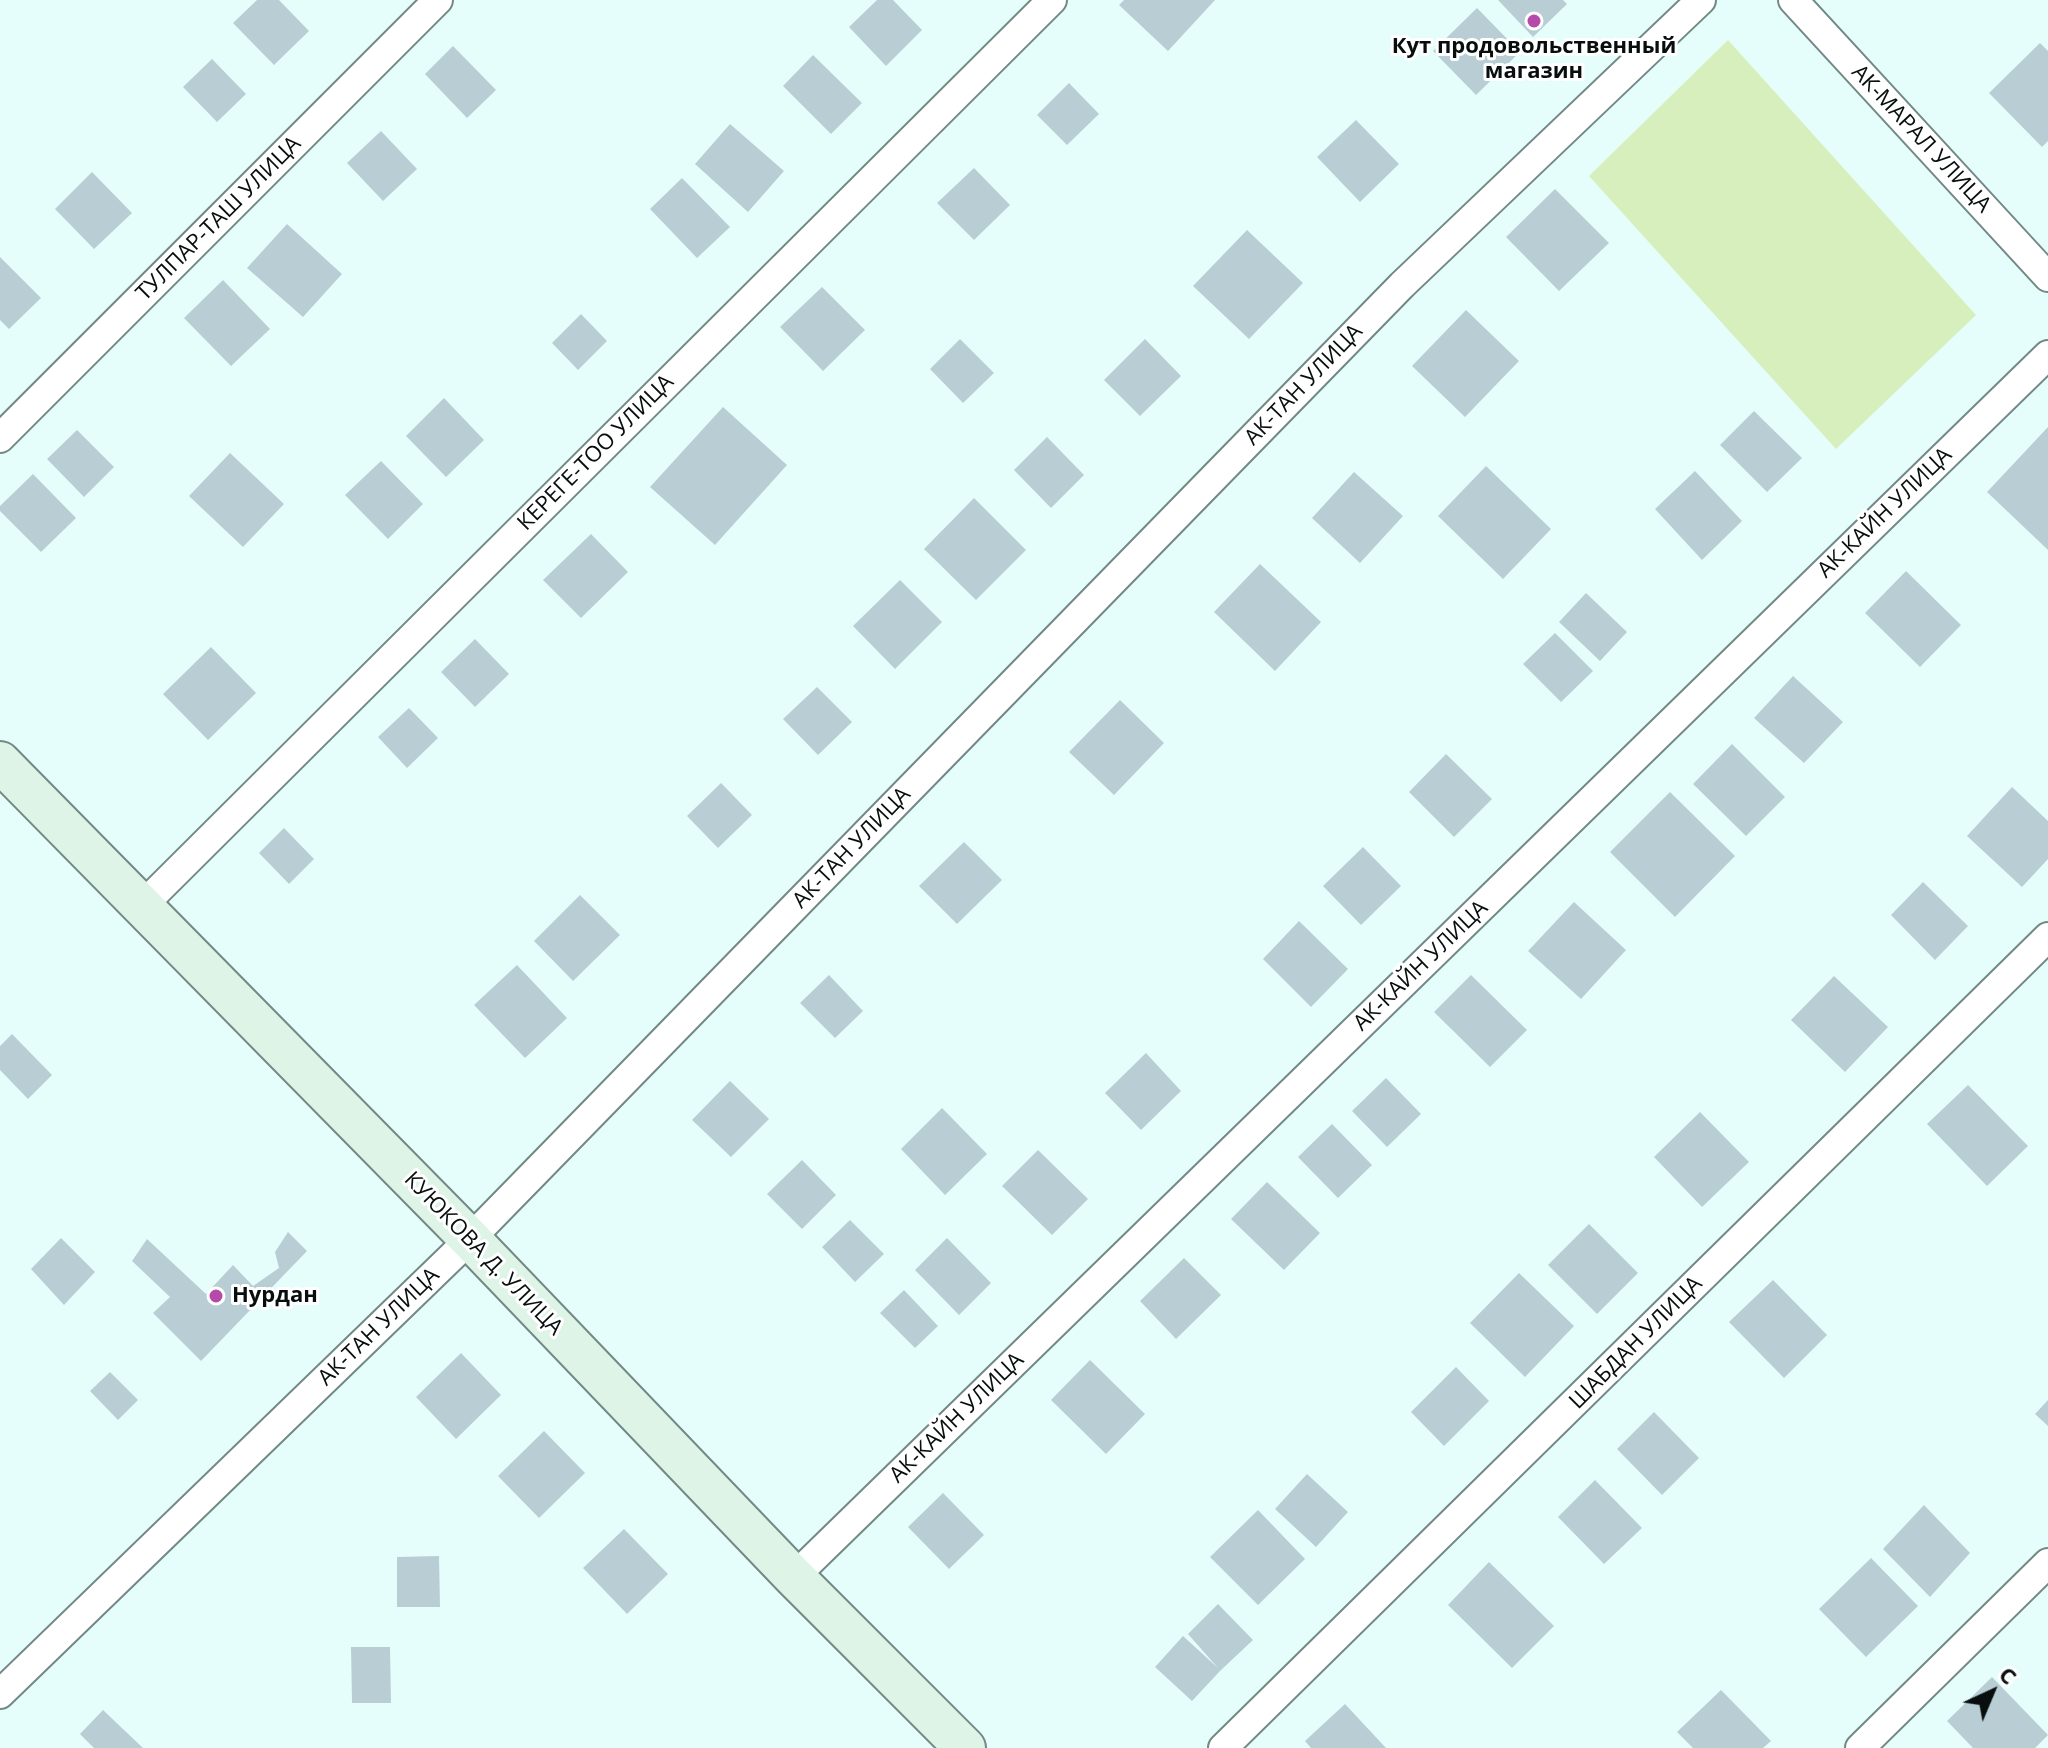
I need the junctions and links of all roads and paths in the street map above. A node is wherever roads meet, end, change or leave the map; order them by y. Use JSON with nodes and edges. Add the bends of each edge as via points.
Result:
{"nodes":[{"id":1,"x":438,"y":0,"type":"edge"},
{"id":2,"x":1052,"y":0,"type":"edge"},
{"id":3,"x":1701,"y":0,"type":"edge"},
{"id":4,"x":1793,"y":0,"type":"edge"},
{"id":5,"x":2048,"y":277,"type":"edge"},
{"id":6,"x":2048,"y":355,"type":"edge"},
{"id":7,"x":0,"y":438,"type":"edge"},
{"id":8,"x":0,"y":762,"type":"edge"},
{"id":9,"x":141,"y":907,"type":"junction"},
{"id":10,"x":2048,"y":937,"type":"edge"},
{"id":11,"x":470,"y":1239,"type":"junction"},
{"id":12,"x":2048,"y":1563,"type":"edge"},
{"id":13,"x":794,"y":1577,"type":"junction"},
{"id":14,"x":0,"y":1694,"type":"edge"},
{"id":15,"x":965,"y":1748,"type":"edge"},
{"id":16,"x":1223,"y":1748,"type":"edge"},
{"id":17,"x":1860,"y":1748,"type":"edge"}],
"edges":[{"from":1,"to":7,"type":"street","name":"ТУЛПАР-ТАШ УЛИЦА"},
{"from":2,"to":9,"type":"street","name":"КЕРЕГЕ-ТОО УЛИЦА"},
{"from":3,"to":11,"type":"street","name":"АК-ТАН УЛИЦА","via":[[1402,285]]},
{"from":4,"to":5,"type":"street","name":"АК-МАРАЛ УЛИЦА"},
{"from":6,"to":13,"type":"street","name":"АК-КАЙН УЛИЦА"},
{"from":8,"to":9,"type":"street","name":"КУЮКОВА Д. УЛИЦА"},
{"from":9,"to":11,"type":"street","name":"КУЮКОВА Д. УЛИЦА"},
{"from":10,"to":16,"type":"street","name":"ШАБДАН УЛИЦА"},
{"from":11,"to":13,"type":"street","name":"КУЮКОВА Д. УЛИЦА"},
{"from":11,"to":14,"type":"street","name":"АК-ТАН УЛИЦА"},
{"from":12,"to":17,"type":"street"},
{"from":13,"to":15,"type":"street","name":"КУЮКОВА Д. УЛИЦА"}]}
